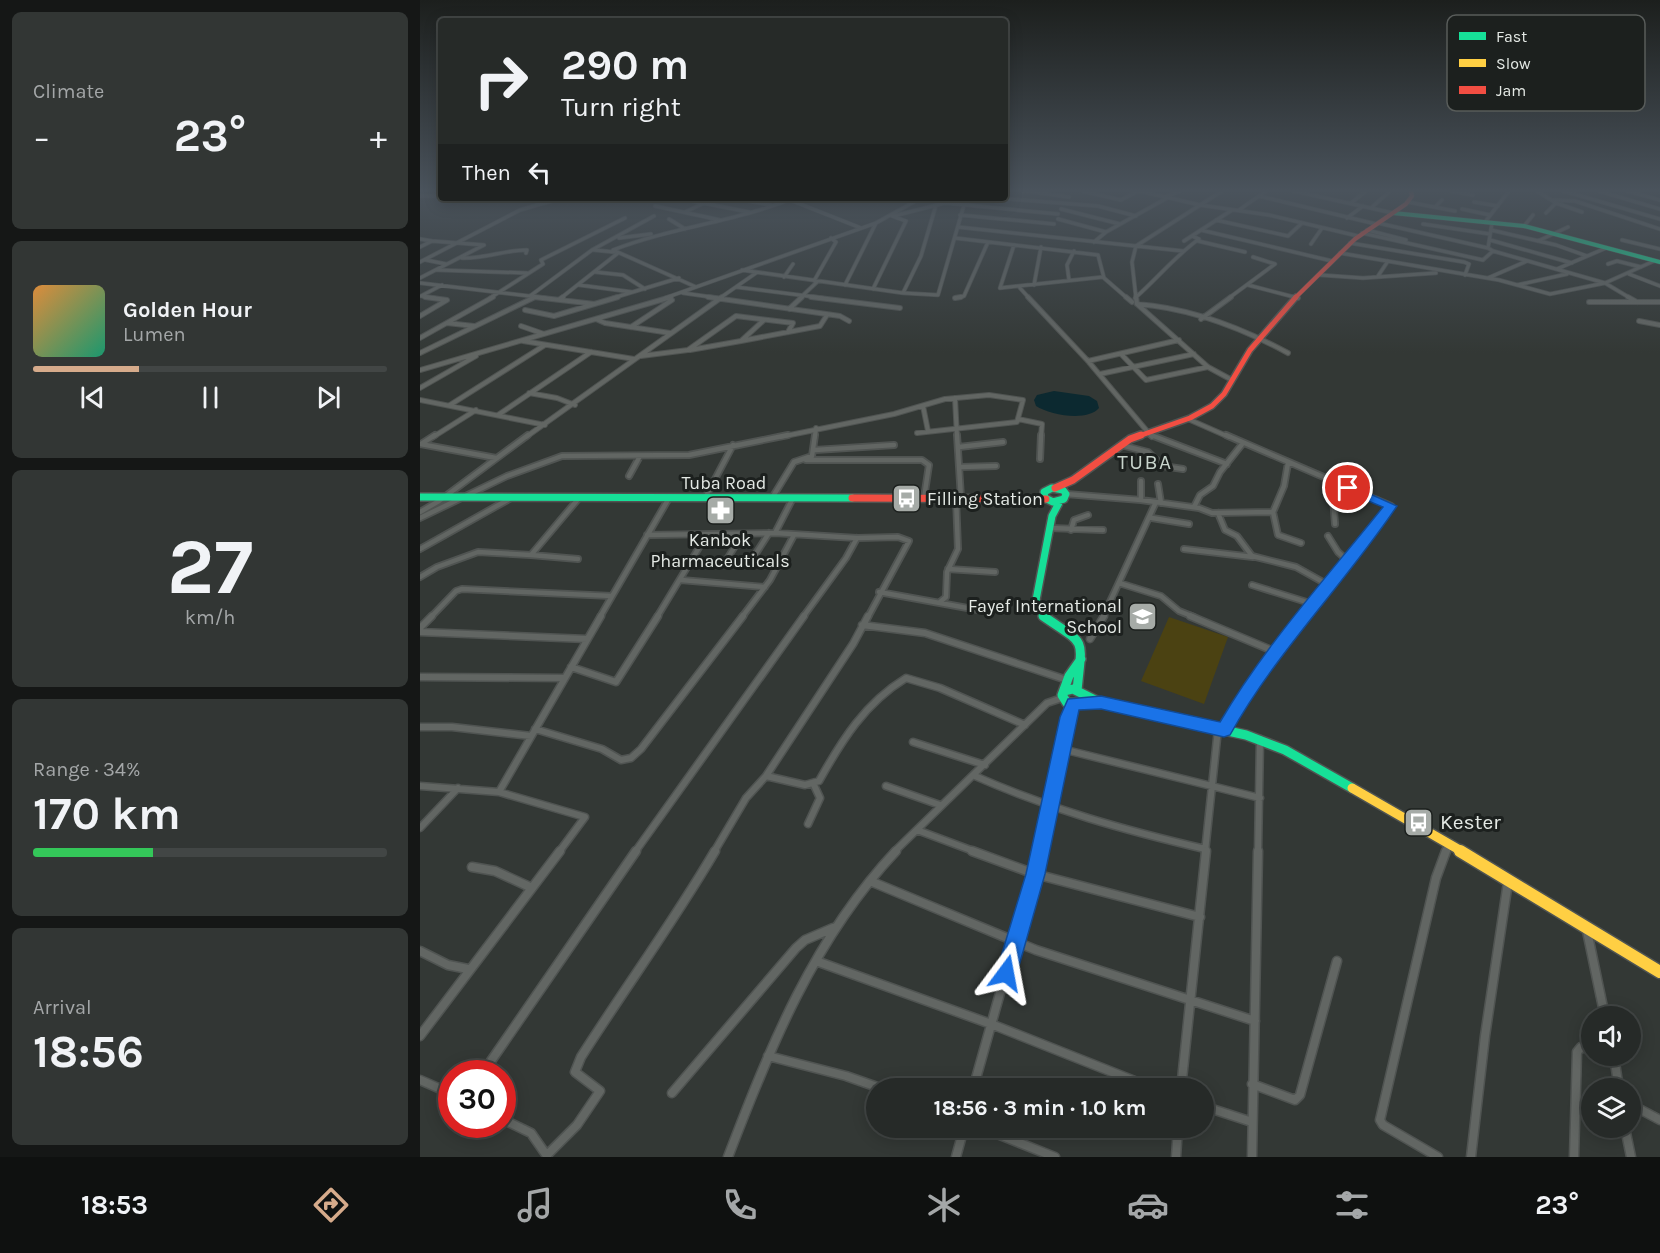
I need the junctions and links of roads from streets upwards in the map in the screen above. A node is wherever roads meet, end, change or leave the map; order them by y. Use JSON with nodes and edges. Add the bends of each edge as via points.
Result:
{"nodes":[{"id":1,"x":455,"y":245,"type":"edge"},
{"id":2,"x":484,"y":245,"type":"edge"},
{"id":3,"x":568,"y":245,"type":"edge"},
{"id":4,"x":602,"y":245,"type":"edge"},
{"id":5,"x":626,"y":245,"type":"edge"},
{"id":6,"x":812,"y":245,"type":"edge"},
{"id":7,"x":834,"y":245,"type":"edge"},
{"id":8,"x":865,"y":245,"type":"edge"},
{"id":9,"x":894,"y":245,"type":"edge"},
{"id":10,"x":924,"y":245,"type":"edge"},
{"id":11,"x":952,"y":245,"type":"edge"},
{"id":12,"x":987,"y":245,"type":"edge"},
{"id":13,"x":1014,"y":245,"type":"joint"},
{"id":14,"x":1125,"y":245,"type":"edge"},
{"id":15,"x":1192,"y":245,"type":"edge"},
{"id":16,"x":1215,"y":245,"type":"edge"},
{"id":17,"x":1264,"y":245,"type":"edge"},
{"id":18,"x":1348,"y":245,"type":"edge"},
{"id":19,"x":1363,"y":245,"type":"edge"},
{"id":20,"x":1415,"y":245,"type":"edge"},
{"id":21,"x":1474,"y":245,"type":"edge"},
{"id":22,"x":1489,"y":245,"type":"edge"},
{"id":23,"x":1508,"y":245,"type":"edge"},
{"id":24,"x":1551,"y":245,"type":"edge"},
{"id":25,"x":1595,"y":245,"type":"edge"},
{"id":26,"x":1643,"y":245,"type":"edge"},
{"id":27,"x":1136,"y":246,"type":"junction"},
{"id":28,"x":1041,"y":248,"type":"junction"},
{"id":29,"x":1488,"y":248,"type":"junction"},
{"id":30,"x":1606,"y":248,"type":"junction"},
{"id":31,"x":1660,"y":249,"type":"edge"},
{"id":32,"x":592,"y":250,"type":"junction"},
{"id":33,"x":1074,"y":251,"type":"junction"},
{"id":34,"x":1183,"y":251,"type":"junction"},
{"id":35,"x":1245,"y":252,"type":"dead end"},
{"id":36,"x":1493,"y":252,"type":"junction"},
{"id":37,"x":616,"y":253,"type":"junction"},
{"id":38,"x":1340,"y":253,"type":"junction"},
{"id":39,"x":526,"y":254,"type":"dead end"},
{"id":40,"x":1253,"y":256,"type":"dead end"},
{"id":41,"x":1587,"y":256,"type":"junction"},
{"id":42,"x":460,"y":258,"type":"junction"},
{"id":43,"x":422,"y":261,"type":"edge"},
{"id":44,"x":1332,"y":261,"type":"junction"},
{"id":45,"x":1388,"y":261,"type":"junction"},
{"id":46,"x":1527,"y":261,"type":"junction"},
{"id":47,"x":1657,"y":262,"type":"edge"},
{"id":48,"x":1572,"y":263,"type":"junction"},
{"id":49,"x":446,"y":264,"type":"junction"},
{"id":50,"x":793,"y":264,"type":"dead end"},
{"id":51,"x":1608,"y":264,"type":"dead end"},
{"id":52,"x":1641,"y":267,"type":"junction"},
{"id":53,"x":1557,"y":269,"type":"junction"},
{"id":54,"x":436,"y":270,"type":"junction"},
{"id":55,"x":742,"y":270,"type":"junction"},
{"id":56,"x":595,"y":272,"type":"junction"},
{"id":57,"x":528,"y":273,"type":"junction"},
{"id":58,"x":756,"y":273,"type":"junction"},
{"id":59,"x":1436,"y":273,"type":"dead end"},
{"id":60,"x":1465,"y":274,"type":"junction"},
{"id":61,"x":1569,"y":274,"type":"junction"},
{"id":62,"x":1629,"y":274,"type":"junction"},
{"id":63,"x":1371,"y":275,"type":"dead end"},
{"id":64,"x":1320,"y":276,"type":"junction"},
{"id":65,"x":784,"y":277,"type":"junction"},
{"id":66,"x":1103,"y":277,"type":"junction"},
{"id":67,"x":420,"y":278,"type":"edge"},
{"id":68,"x":679,"y":278,"type":"junction"},
{"id":69,"x":1484,"y":279,"type":"junction"},
{"id":70,"x":629,"y":280,"type":"junction"},
{"id":71,"x":1070,"y":280,"type":"junction"},
{"id":72,"x":815,"y":281,"type":"junction"},
{"id":73,"x":420,"y":283,"type":"edge"},
{"id":74,"x":1605,"y":284,"type":"junction"},
{"id":75,"x":442,"y":285,"type":"junction"},
{"id":76,"x":579,"y":285,"type":"junction"},
{"id":77,"x":845,"y":285,"type":"junction"},
{"id":78,"x":1034,"y":285,"type":"junction"},
{"id":79,"x":1248,"y":285,"type":"junction"},
{"id":80,"x":1516,"y":286,"type":"junction"},
{"id":81,"x":1660,"y":286,"type":"edge"},
{"id":82,"x":696,"y":287,"type":"junction"},
{"id":83,"x":736,"y":287,"type":"junction"},
{"id":84,"x":1020,"y":288,"type":"junction"},
{"id":85,"x":621,"y":289,"type":"junction"},
{"id":86,"x":645,"y":289,"type":"junction"},
{"id":87,"x":873,"y":289,"type":"junction"},
{"id":88,"x":501,"y":292,"type":"junction"},
{"id":89,"x":634,"y":292,"type":"junction"},
{"id":90,"x":683,"y":293,"type":"junction"},
{"id":91,"x":903,"y":293,"type":"junction"},
{"id":92,"x":420,"y":296,"type":"edge"},
{"id":93,"x":530,"y":296,"type":"junction"},
{"id":94,"x":804,"y":296,"type":"junction"},
{"id":95,"x":537,"y":297,"type":"junction"},
{"id":96,"x":955,"y":298,"type":"dead end"},
{"id":97,"x":1135,"y":298,"type":"junction"},
{"id":98,"x":1298,"y":298,"type":"junction"},
{"id":99,"x":560,"y":299,"type":"junction"},
{"id":100,"x":719,"y":299,"type":"junction"},
{"id":101,"x":608,"y":300,"type":"junction"},
{"id":102,"x":672,"y":300,"type":"dead end"},
{"id":103,"x":1588,"y":302,"type":"dead end"},
{"id":104,"x":1660,"y":302,"type":"edge"},
{"id":105,"x":1132,"y":303,"type":"dead end"},
{"id":106,"x":1637,"y":303,"type":"junction"},
{"id":107,"x":595,"y":304,"type":"junction"},
{"id":108,"x":1137,"y":304,"type":"junction"},
{"id":109,"x":900,"y":308,"type":"dead end"},
{"id":110,"x":789,"y":309,"type":"junction"},
{"id":111,"x":525,"y":310,"type":"dead end"},
{"id":112,"x":618,"y":313,"type":"junction"},
{"id":113,"x":826,"y":315,"type":"junction"},
{"id":114,"x":420,"y":316,"type":"edge"},
{"id":115,"x":596,"y":319,"type":"junction"},
{"id":116,"x":1201,"y":319,"type":"junction"},
{"id":117,"x":764,"y":320,"type":"junction"},
{"id":118,"x":849,"y":321,"type":"dead end"},
{"id":119,"x":1639,"y":321,"type":"dead end"},
{"id":120,"x":447,"y":323,"type":"junction"},
{"id":121,"x":475,"y":326,"type":"junction"},
{"id":122,"x":521,"y":326,"type":"dead end"},
{"id":123,"x":1660,"y":326,"type":"edge"},
{"id":124,"x":631,"y":327,"type":"junction"},
{"id":125,"x":788,"y":332,"type":"junction"},
{"id":126,"x":670,"y":333,"type":"junction"},
{"id":127,"x":544,"y":334,"type":"junction"},
{"id":128,"x":1261,"y":337,"type":"junction"},
{"id":129,"x":420,"y":338,"type":"edge"},
{"id":130,"x":1179,"y":340,"type":"junction"},
{"id":131,"x":520,"y":341,"type":"junction"},
{"id":132,"x":741,"y":341,"type":"junction"},
{"id":133,"x":546,"y":345,"type":"junction"},
{"id":134,"x":688,"y":350,"type":"junction"},
{"id":135,"x":483,"y":352,"type":"junction"},
{"id":136,"x":591,"y":352,"type":"junction"},
{"id":137,"x":420,"y":353,"type":"edge"},
{"id":138,"x":1288,"y":353,"type":"dead end"},
{"id":139,"x":1194,"y":354,"type":"junction"},
{"id":140,"x":1122,"y":355,"type":"junction"},
{"id":141,"x":637,"y":357,"type":"junction"},
{"id":142,"x":1088,"y":361,"type":"junction"},
{"id":143,"x":1133,"y":367,"type":"junction"},
{"id":144,"x":1208,"y":367,"type":"junction"},
{"id":145,"x":420,"y":370,"type":"edge"},
{"id":146,"x":1100,"y":375,"type":"junction"},
{"id":147,"x":1232,"y":380,"type":"junction"},
{"id":148,"x":420,"y":388,"type":"edge"},
{"id":149,"x":529,"y":393,"type":"junction"},
{"id":150,"x":954,"y":398,"type":"junction"},
{"id":151,"x":420,"y":400,"type":"edge"},
{"id":152,"x":450,"y":405,"type":"junction"},
{"id":153,"x":575,"y":405,"type":"junction"},
{"id":154,"x":923,"y":406,"type":"junction"},
{"id":155,"x":476,"y":410,"type":"junction"},
{"id":156,"x":498,"y":414,"type":"junction"},
{"id":157,"x":1018,"y":419,"type":"junction"},
{"id":158,"x":1188,"y":419,"type":"junction"},
{"id":159,"x":545,"y":424,"type":"junction"},
{"id":160,"x":816,"y":428,"type":"junction"},
{"id":161,"x":957,"y":428,"type":"junction"},
{"id":162,"x":928,"y":431,"type":"junction"},
{"id":163,"x":1150,"y":432,"type":"junction"},
{"id":164,"x":916,"y":433,"type":"dead end"},
{"id":165,"x":1003,"y":442,"type":"dead end"},
{"id":166,"x":1243,"y":443,"type":"junction"},
{"id":167,"x":420,"y":444,"type":"edge"},
{"id":168,"x":1120,"y":444,"type":"junction"},
{"id":169,"x":733,"y":445,"type":"junction"},
{"id":170,"x":894,"y":445,"type":"dead end"},
{"id":171,"x":959,"y":447,"type":"junction"},
{"id":172,"x":815,"y":450,"type":"junction"},
{"id":173,"x":640,"y":456,"type":"junction"},
{"id":174,"x":496,"y":458,"type":"junction"},
{"id":175,"x":1040,"y":459,"type":"dead end"},
{"id":176,"x":806,"y":460,"type":"junction"},
{"id":177,"x":1288,"y":463,"type":"junction"},
{"id":178,"x":1227,"y":464,"type":"junction"},
{"id":179,"x":996,"y":466,"type":"dead end"},
{"id":180,"x":961,"y":467,"type":"junction"},
{"id":181,"x":1183,"y":469,"type":"dead end"},
{"id":182,"x":629,"y":476,"type":"dead end"},
{"id":183,"x":1077,"y":479,"type":"junction"},
{"id":184,"x":1141,"y":481,"type":"dead end"},
{"id":185,"x":1158,"y":484,"type":"dead end"},
{"id":186,"x":1343,"y":486,"type":"junction"},
{"id":187,"x":1056,"y":488,"type":"junction"},
{"id":188,"x":1065,"y":493,"type":"junction"},
{"id":189,"x":420,"y":497,"type":"edge"},
{"id":190,"x":512,"y":497,"type":"junction"},
{"id":191,"x":1046,"y":497,"type":"junction"},
{"id":192,"x":446,"y":498,"type":"junction"},
{"id":193,"x":462,"y":498,"type":"junction"},
{"id":194,"x":579,"y":498,"type":"junction"},
{"id":195,"x":669,"y":498,"type":"junction"},
{"id":196,"x":705,"y":498,"type":"junction"},
{"id":197,"x":772,"y":498,"type":"junction"},
{"id":198,"x":793,"y":498,"type":"junction"},
{"id":199,"x":924,"y":498,"type":"junction"},
{"id":200,"x":958,"y":498,"type":"junction"},
{"id":201,"x":1141,"y":500,"type":"junction"},
{"id":202,"x":1060,"y":501,"type":"junction"},
{"id":203,"x":1158,"y":502,"type":"junction"},
{"id":204,"x":1194,"y":507,"type":"junction"},
{"id":205,"x":420,"y":512,"type":"edge"},
{"id":206,"x":1273,"y":512,"type":"junction"},
{"id":207,"x":1218,"y":513,"type":"junction"},
{"id":208,"x":1088,"y":515,"type":"dead end"},
{"id":209,"x":1052,"y":516,"type":"junction"},
{"id":210,"x":420,"y":518,"type":"edge"},
{"id":211,"x":1152,"y":518,"type":"junction"},
{"id":212,"x":1189,"y":524,"type":"dead end"},
{"id":213,"x":1335,"y":524,"type":"dead end"},
{"id":214,"x":1050,"y":528,"type":"junction"},
{"id":215,"x":1071,"y":530,"type":"junction"},
{"id":216,"x":1103,"y":530,"type":"dead end"},
{"id":217,"x":772,"y":533,"type":"junction"},
{"id":218,"x":647,"y":535,"type":"junction"},
{"id":219,"x":742,"y":535,"type":"junction"},
{"id":220,"x":794,"y":535,"type":"junction"},
{"id":221,"x":706,"y":536,"type":"junction"},
{"id":222,"x":1328,"y":536,"type":"dead end"},
{"id":223,"x":857,"y":538,"type":"junction"},
{"id":224,"x":1300,"y":543,"type":"dead end"},
{"id":225,"x":420,"y":549,"type":"edge"},
{"id":226,"x":1184,"y":549,"type":"dead end"},
{"id":227,"x":531,"y":555,"type":"junction"},
{"id":228,"x":1255,"y":557,"type":"junction"},
{"id":229,"x":753,"y":558,"type":"dead end"},
{"id":230,"x":578,"y":559,"type":"dead end"},
{"id":231,"x":727,"y":559,"type":"dead end"},
{"id":232,"x":1349,"y":562,"type":"junction"},
{"id":233,"x":948,"y":568,"type":"junction"},
{"id":234,"x":995,"y":572,"type":"dead end"},
{"id":235,"x":420,"y":577,"type":"edge"},
{"id":236,"x":681,"y":580,"type":"junction"},
{"id":237,"x":1119,"y":583,"type":"junction"},
{"id":238,"x":1252,"y":585,"type":"dead end"},
{"id":239,"x":1330,"y":586,"type":"junction"},
{"id":240,"x":765,"y":587,"type":"junction"},
{"id":241,"x":879,"y":592,"type":"junction"},
{"id":242,"x":612,"y":597,"type":"junction"},
{"id":243,"x":940,"y":602,"type":"junction"},
{"id":244,"x":1314,"y":604,"type":"junction"},
{"id":245,"x":984,"y":611,"type":"dead end"},
{"id":246,"x":862,"y":625,"type":"junction"},
{"id":247,"x":420,"y":628,"type":"edge"},
{"id":248,"x":420,"y":633,"type":"edge"},
{"id":249,"x":587,"y":639,"type":"junction"},
{"id":250,"x":1090,"y":639,"type":"dead end"},
{"id":251,"x":1276,"y":652,"type":"junction"},
{"id":252,"x":1081,"y":659,"type":"junction"},
{"id":253,"x":571,"y":668,"type":"junction"},
{"id":254,"x":420,"y":676,"type":"edge"},
{"id":255,"x":564,"y":678,"type":"junction"},
{"id":256,"x":1067,"y":680,"type":"junction"},
{"id":257,"x":1072,"y":697,"type":"junction"},
{"id":258,"x":1025,"y":724,"type":"junction"},
{"id":259,"x":420,"y":728,"type":"edge"},
{"id":260,"x":1221,"y":729,"type":"junction"},
{"id":261,"x":533,"y":733,"type":"junction"},
{"id":262,"x":1260,"y":739,"type":"junction"},
{"id":263,"x":913,"y":742,"type":"dead end"},
{"id":264,"x":1062,"y":749,"type":"junction"},
{"id":265,"x":985,"y":765,"type":"junction"},
{"id":266,"x":766,"y":776,"type":"junction"},
{"id":267,"x":975,"y":777,"type":"junction"},
{"id":268,"x":814,"y":785,"type":"junction"},
{"id":269,"x":420,"y":786,"type":"edge"},
{"id":270,"x":886,"y":786,"type":"dead end"},
{"id":271,"x":1211,"y":787,"type":"junction"},
{"id":272,"x":458,"y":788,"type":"junction"},
{"id":273,"x":499,"y":792,"type":"junction"},
{"id":274,"x":1260,"y":798,"type":"junction"},
{"id":275,"x":940,"y":805,"type":"junction"},
{"id":276,"x":1050,"y":807,"type":"junction"},
{"id":277,"x":808,"y":824,"type":"dead end"},
{"id":278,"x":420,"y":828,"type":"edge"},
{"id":279,"x":917,"y":830,"type":"junction"},
{"id":280,"x":1449,"y":843,"type":"junction"},
{"id":281,"x":1205,"y":849,"type":"junction"},
{"id":282,"x":472,"y":867,"type":"dead end"},
{"id":283,"x":1035,"y":874,"type":"junction"},
{"id":284,"x":1508,"y":878,"type":"junction"},
{"id":285,"x":870,"y":881,"type":"junction"},
{"id":286,"x":532,"y":888,"type":"junction"},
{"id":287,"x":1200,"y":918,"type":"junction"},
{"id":288,"x":1586,"y":926,"type":"junction"},
{"id":289,"x":834,"y":927,"type":"junction"},
{"id":290,"x":1014,"y":940,"type":"junction"},
{"id":291,"x":420,"y":951,"type":"edge"},
{"id":292,"x":816,"y":961,"type":"junction"},
{"id":293,"x":1337,"y":961,"type":"dead end"},
{"id":294,"x":468,"y":969,"type":"junction"},
{"id":295,"x":1660,"y":972,"type":"edge"},
{"id":296,"x":1191,"y":1002,"type":"junction"},
{"id":297,"x":1603,"y":1006,"type":"edge"},
{"id":298,"x":1256,"y":1021,"type":"junction"},
{"id":299,"x":991,"y":1024,"type":"junction"},
{"id":300,"x":420,"y":1036,"type":"edge"},
{"id":301,"x":1581,"y":1047,"type":"edge"},
{"id":302,"x":768,"y":1056,"type":"junction"},
{"id":303,"x":492,"y":1060,"type":"edge"},
{"id":304,"x":976,"y":1078,"type":"edge"},
{"id":305,"x":1127,"y":1078,"type":"edge"},
{"id":306,"x":1181,"y":1078,"type":"edge"},
{"id":307,"x":420,"y":1080,"type":"edge"},
{"id":308,"x":866,"y":1083,"type":"edge"},
{"id":309,"x":1252,"y":1084,"type":"junction"},
{"id":310,"x":438,"y":1088,"type":"edge"},
{"id":311,"x":672,"y":1093,"type":"dead end"},
{"id":312,"x":1214,"y":1110,"type":"edge"},
{"id":313,"x":1641,"y":1110,"type":"edge"},
{"id":314,"x":1660,"y":1120,"type":"edge"},
{"id":315,"x":1252,"y":1122,"type":"junction"},
{"id":316,"x":516,"y":1126,"type":"edge"},
{"id":317,"x":961,"y":1138,"type":"edge"},
{"id":318,"x":1007,"y":1138,"type":"edge"},
{"id":319,"x":1177,"y":1138,"type":"edge"},
{"id":320,"x":1626,"y":1138,"type":"edge"},
{"id":321,"x":547,"y":1156,"type":"edge"},
{"id":322,"x":728,"y":1157,"type":"edge"},
{"id":323,"x":956,"y":1157,"type":"edge"},
{"id":324,"x":1055,"y":1157,"type":"edge"},
{"id":325,"x":1176,"y":1157,"type":"edge"},
{"id":326,"x":1252,"y":1157,"type":"edge"},
{"id":327,"x":1438,"y":1157,"type":"edge"},
{"id":328,"x":1472,"y":1157,"type":"edge"},
{"id":329,"x":1574,"y":1157,"type":"edge"},
{"id":330,"x":1631,"y":1157,"type":"edge"}],
"edges":[{"from":1,"to":43,"type":"street"},
{"from":2,"to":42,"type":"street"},
{"from":3,"to":57,"type":"street"},
{"from":4,"to":32,"type":"street"},
{"from":5,"to":37,"type":"street","via":[[614,249]]},
{"from":6,"to":55,"type":"street"},
{"from":7,"to":72,"type":"street"},
{"from":8,"to":77,"type":"street"},
{"from":9,"to":87,"type":"street"},
{"from":10,"to":91,"type":"street"},
{"from":11,"to":91,"type":"street","via":[[938,295]]},
{"from":12,"to":96,"type":"street","via":[[964,296]]},
{"from":13,"to":28,"type":"street"},
{"from":13,"to":84,"type":"street","via":[[999,286]]},
{"from":14,"to":27,"type":"street"},
{"from":15,"to":34,"type":"street"},
{"from":16,"to":35,"type":"street"},
{"from":17,"to":44,"type":"street"},
{"from":18,"to":38,"type":"street"},
{"from":19,"to":60,"type":"street","via":[[1464,261],[1469,264]]},
{"from":20,"to":36,"type":"street","via":[[1481,260]]},
{"from":21,"to":29,"type":"street"},
{"from":22,"to":29,"type":"street"},
{"from":23,"to":48,"type":"street"},
{"from":24,"to":41,"type":"street"},
{"from":25,"to":30,"type":"street"},
{"from":26,"to":31,"type":"street"},
{"from":27,"to":34,"type":"street"},
{"from":27,"to":97,"type":"street","via":[[1132,262]]},
{"from":28,"to":33,"type":"street"},
{"from":28,"to":78,"type":"street"},
{"from":29,"to":36,"type":"street"},
{"from":30,"to":41,"type":"street"},
{"from":30,"to":47,"type":"street"},
{"from":32,"to":37,"type":"street"},
{"from":32,"to":93,"type":"street"},
{"from":33,"to":66,"type":"street","via":[[1098,255]]},
{"from":33,"to":71,"type":"street","via":[[1066,272]]},
{"from":34,"to":97,"type":"street"},
{"from":36,"to":46,"type":"street"},
{"from":37,"to":56,"type":"street"},
{"from":37,"to":68,"type":"street"},
{"from":38,"to":44,"type":"street"},
{"from":38,"to":45,"type":"street"},
{"from":39,"to":42,"type":"street","via":[[526,250],[520,249],[481,259]]},
{"from":40,"to":79,"type":"street","via":[[1275,264]]},
{"from":41,"to":48,"type":"street"},
{"from":42,"to":49,"type":"street"},
{"from":43,"to":49,"type":"street"},
{"from":44,"to":64,"type":"street"},
{"from":45,"to":60,"type":"street"},
{"from":45,"to":63,"type":"street","via":[[1380,275]]},
{"from":46,"to":53,"type":"street"},
{"from":46,"to":69,"type":"street"},
{"from":47,"to":52,"type":"street"},
{"from":48,"to":53,"type":"street"},
{"from":49,"to":54,"type":"street"},
{"from":50,"to":65,"type":"street"},
{"from":51,"to":52,"type":"street","via":[[1617,261]]},
{"from":52,"to":62,"type":"street"},
{"from":53,"to":61,"type":"street"},
{"from":54,"to":57,"type":"street"},
{"from":54,"to":67,"type":"street"},
{"from":55,"to":58,"type":"street"},
{"from":55,"to":82,"type":"street"},
{"from":56,"to":70,"type":"street","via":[[623,275]]},
{"from":56,"to":76,"type":"street"},
{"from":57,"to":88,"type":"street"},
{"from":58,"to":65,"type":"street"},
{"from":58,"to":83,"type":"street"},
{"from":59,"to":64,"type":"street","via":[[1368,279]]},
{"from":60,"to":69,"type":"street"},
{"from":61,"to":74,"type":"street"},
{"from":61,"to":80,"type":"street"},
{"from":62,"to":74,"type":"street"},
{"from":62,"to":81,"type":"street"},
{"from":64,"to":98,"type":"street"},
{"from":65,"to":72,"type":"street"},
{"from":66,"to":71,"type":"street"},
{"from":66,"to":105,"type":"street"},
{"from":68,"to":82,"type":"street"},
{"from":68,"to":86,"type":"street"},
{"from":69,"to":80,"type":"street"},
{"from":70,"to":85,"type":"street"},
{"from":70,"to":86,"type":"street"},
{"from":71,"to":78,"type":"street"},
{"from":72,"to":77,"type":"street"},
{"from":72,"to":94,"type":"street"},
{"from":73,"to":75,"type":"street"},
{"from":74,"to":80,"type":"street","via":[[1550,294]]},
{"from":74,"to":106,"type":"street"},
{"from":75,"to":88,"type":"street"},
{"from":75,"to":92,"type":"street"},
{"from":76,"to":85,"type":"street"},
{"from":76,"to":99,"type":"street"},
{"from":77,"to":87,"type":"street"},
{"from":78,"to":84,"type":"street"},
{"from":79,"to":98,"type":"street"},
{"from":79,"to":116,"type":"street"},
{"from":82,"to":90,"type":"street"},
{"from":83,"to":94,"type":"street"},
{"from":83,"to":100,"type":"street"},
{"from":84,"to":142,"type":"street"},
{"from":85,"to":89,"type":"street"},
{"from":86,"to":89,"type":"street"},
{"from":87,"to":91,"type":"street"},
{"from":88,"to":93,"type":"street"},
{"from":88,"to":120,"type":"street"},
{"from":89,"to":101,"type":"street"},
{"from":90,"to":100,"type":"street"},
{"from":90,"to":112,"type":"street"},
{"from":92,"to":114,"type":"street","via":[[447,300]]},
{"from":93,"to":95,"type":"street"},
{"from":94,"to":109,"type":"street"},
{"from":94,"to":110,"type":"street"},
{"from":95,"to":99,"type":"street"},
{"from":95,"to":121,"type":"street"},
{"from":97,"to":108,"type":"street"},
{"from":98,"to":128,"type":"street"},
{"from":99,"to":107,"type":"street"},
{"from":100,"to":110,"type":"street"},
{"from":100,"to":126,"type":"street"},
{"from":101,"to":107,"type":"street"},
{"from":101,"to":112,"type":"street"},
{"from":102,"to":124,"type":"street"},
{"from":103,"to":106,"type":"street"},
{"from":104,"to":106,"type":"street"},
{"from":107,"to":111,"type":"street","via":[[551,316]]},
{"from":108,"to":116,"type":"street","via":[[1177,310]]},
{"from":108,"to":130,"type":"street"},
{"from":110,"to":113,"type":"street"},
{"from":112,"to":115,"type":"street"},
{"from":113,"to":118,"type":"street"},
{"from":113,"to":125,"type":"street","via":[[820,326]]},
{"from":115,"to":124,"type":"street"},
{"from":115,"to":127,"type":"street"},
{"from":116,"to":128,"type":"street"},
{"from":117,"to":125,"type":"street","via":[[793,323]]},
{"from":117,"to":132,"type":"street"},
{"from":117,"to":134,"type":"street","via":[[731,317]]},
{"from":119,"to":123,"type":"street"},
{"from":120,"to":121,"type":"street"},
{"from":120,"to":129,"type":"street"},
{"from":121,"to":137,"type":"street"},
{"from":122,"to":127,"type":"street"},
{"from":124,"to":126,"type":"street"},
{"from":125,"to":132,"type":"street"},
{"from":126,"to":141,"type":"street"},
{"from":127,"to":131,"type":"street"},
{"from":128,"to":138,"type":"street"},
{"from":128,"to":147,"type":"street"},
{"from":130,"to":139,"type":"street"},
{"from":130,"to":140,"type":"street"},
{"from":131,"to":133,"type":"street"},
{"from":131,"to":135,"type":"street"},
{"from":132,"to":134,"type":"street"},
{"from":133,"to":136,"type":"street"},
{"from":133,"to":152,"type":"street"},
{"from":134,"to":141,"type":"street"},
{"from":135,"to":145,"type":"street"},
{"from":135,"to":148,"type":"street"},
{"from":136,"to":141,"type":"street"},
{"from":136,"to":149,"type":"street"},
{"from":139,"to":143,"type":"street"},
{"from":139,"to":144,"type":"street"},
{"from":140,"to":142,"type":"street"},
{"from":140,"to":143,"type":"street"},
{"from":141,"to":153,"type":"street"},
{"from":142,"to":146,"type":"street"},
{"from":143,"to":144,"type":"street","via":[[1148,380]]},
{"from":143,"to":146,"type":"street"},
{"from":144,"to":147,"type":"street"},
{"from":146,"to":163,"type":"street"},
{"from":147,"to":158,"type":"street","via":[[1211,406]]},
{"from":149,"to":153,"type":"street"},
{"from":149,"to":156,"type":"street"},
{"from":150,"to":154,"type":"street"},
{"from":150,"to":157,"type":"street","via":[[989,395],[1020,399],[1023,400]]},
{"from":150,"to":161,"type":"street"},
{"from":151,"to":152,"type":"street"},
{"from":152,"to":155,"type":"street"},
{"from":153,"to":159,"type":"street"},
{"from":154,"to":160,"type":"street"},
{"from":154,"to":162,"type":"street"},
{"from":155,"to":156,"type":"street"},
{"from":155,"to":167,"type":"street"},
{"from":156,"to":159,"type":"street"},
{"from":157,"to":161,"type":"street"},
{"from":157,"to":175,"type":"street","via":[[1042,424]]},
{"from":158,"to":163,"type":"street"},
{"from":158,"to":166,"type":"street"},
{"from":159,"to":174,"type":"street"},
{"from":160,"to":169,"type":"street"},
{"from":160,"to":172,"type":"street"},
{"from":161,"to":162,"type":"street"},
{"from":161,"to":171,"type":"street"},
{"from":162,"to":164,"type":"street"},
{"from":163,"to":168,"type":"street"},
{"from":163,"to":178,"type":"street","via":[[1153,438],[1168,440]]},
{"from":165,"to":171,"type":"street"},
{"from":166,"to":177,"type":"street"},
{"from":166,"to":178,"type":"street"},
{"from":167,"to":174,"type":"street"},
{"from":168,"to":181,"type":"street","via":[[1148,452],[1163,466]]},
{"from":168,"to":183,"type":"street"},
{"from":169,"to":173,"type":"street","via":[[689,455]]},
{"from":169,"to":196,"type":"street"},
{"from":170,"to":172,"type":"street"},
{"from":171,"to":180,"type":"street"},
{"from":172,"to":176,"type":"street"},
{"from":173,"to":182,"type":"street"},
{"from":173,"to":193,"type":"street","via":[[562,456]]},
{"from":174,"to":192,"type":"street"},
{"from":176,"to":197,"type":"street","via":[[794,462]]},
{"from":176,"to":199,"type":"street","via":[[927,462]]},
{"from":177,"to":186,"type":"street"},
{"from":177,"to":206,"type":"street"},
{"from":178,"to":204,"type":"street"},
{"from":179,"to":180,"type":"street"},
{"from":180,"to":200,"type":"street"},
{"from":183,"to":187,"type":"street"},
{"from":183,"to":188,"type":"street"},
{"from":184,"to":201,"type":"street"},
{"from":185,"to":203,"type":"street"},
{"from":186,"to":213,"type":"street","via":[[1333,497]]},
{"from":186,"to":232,"type":"street","via":[[1391,506]]},
{"from":187,"to":188,"type":"street"},
{"from":187,"to":191,"type":"street"},
{"from":188,"to":201,"type":"street"},
{"from":188,"to":202,"type":"street"},
{"from":189,"to":192,"type":"street","name":"Tuba Road"},
{"from":190,"to":193,"type":"street","name":"Tuba Road"},
{"from":190,"to":194,"type":"street","name":"Tuba Road"},
{"from":190,"to":225,"type":"street"},
{"from":191,"to":200,"type":"street","name":"Tuba Road"},
{"from":191,"to":202,"type":"street","name":"Tuba Road"},
{"from":191,"to":209,"type":"street"},
{"from":192,"to":193,"type":"street","name":"Tuba Road"},
{"from":192,"to":205,"type":"street"},
{"from":193,"to":210,"type":"street"},
{"from":194,"to":195,"type":"street","name":"Tuba Road"},
{"from":194,"to":227,"type":"street"},
{"from":195,"to":196,"type":"street","name":"Tuba Road"},
{"from":195,"to":218,"type":"street"},
{"from":196,"to":197,"type":"street","name":"Tuba Road"},
{"from":197,"to":198,"type":"street","name":"Tuba Road"},
{"from":198,"to":199,"type":"street","name":"Tuba Road"},
{"from":198,"to":217,"type":"street"},
{"from":199,"to":200,"type":"street","name":"Tuba Road"},
{"from":200,"to":233,"type":"street","via":[[958,549]]},
{"from":201,"to":203,"type":"street"},
{"from":202,"to":209,"type":"street"},
{"from":203,"to":204,"type":"street"},
{"from":203,"to":211,"type":"street"},
{"from":204,"to":207,"type":"street"},
{"from":206,"to":207,"type":"street"},
{"from":206,"to":224,"type":"street","via":[[1278,535]]},
{"from":207,"to":228,"type":"street","via":[[1225,530],[1237,536]]},
{"from":208,"to":215,"type":"street","via":[[1076,518]]},
{"from":209,"to":214,"type":"street"},
{"from":211,"to":212,"type":"street"},
{"from":211,"to":237,"type":"street"},
{"from":214,"to":215,"type":"street"},
{"from":214,"to":252,"type":"street","via":[[1036,600],[1043,616],[1077,638]]},
{"from":215,"to":216,"type":"street"},
{"from":217,"to":219,"type":"street"},
{"from":217,"to":220,"type":"street"},
{"from":217,"to":229,"type":"street"},
{"from":218,"to":221,"type":"street"},
{"from":218,"to":242,"type":"street"},
{"from":219,"to":221,"type":"street"},
{"from":219,"to":231,"type":"street"},
{"from":220,"to":223,"type":"street"},
{"from":220,"to":240,"type":"street"},
{"from":221,"to":236,"type":"street"},
{"from":222,"to":232,"type":"street"},
{"from":223,"to":241,"type":"street","via":[[908,539]]},
{"from":223,"to":303,"type":"street"},
{"from":226,"to":228,"type":"street"},
{"from":227,"to":230,"type":"street"},
{"from":227,"to":235,"type":"street","via":[[477,552]]},
{"from":228,"to":239,"type":"street","via":[[1296,567]]},
{"from":232,"to":239,"type":"street"},
{"from":233,"to":234,"type":"street"},
{"from":233,"to":243,"type":"street","via":[[946,597]]},
{"from":236,"to":240,"type":"street"},
{"from":236,"to":253,"type":"street","via":[[620,680]]},
{"from":237,"to":250,"type":"street"},
{"from":237,"to":251,"type":"street","via":[[1161,596],[1179,610]]},
{"from":238,"to":244,"type":"street"},
{"from":239,"to":244,"type":"street"},
{"from":240,"to":261,"type":"street","via":[[641,749],[630,758],[614,758],[602,749]]},
{"from":241,"to":243,"type":"street"},
{"from":241,"to":246,"type":"street"},
{"from":242,"to":247,"type":"street","via":[[462,589]]},
{"from":242,"to":249,"type":"street"},
{"from":243,"to":245,"type":"street"},
{"from":244,"to":251,"type":"street"},
{"from":246,"to":256,"type":"street","via":[[926,633]]},
{"from":246,"to":266,"type":"street"},
{"from":248,"to":249,"type":"street"},
{"from":249,"to":253,"type":"street"},
{"from":251,"to":260,"type":"street"},
{"from":252,"to":256,"type":"street"},
{"from":252,"to":257,"type":"street"},
{"from":253,"to":255,"type":"street"},
{"from":254,"to":255,"type":"street"},
{"from":255,"to":261,"type":"street"},
{"from":256,"to":257,"type":"street"},
{"from":257,"to":258,"type":"street","via":[[1050,701]]},
{"from":257,"to":260,"type":"street"},
{"from":257,"to":264,"type":"street"},
{"from":258,"to":265,"type":"street"},
{"from":258,"to":268,"type":"street","via":[[906,678],[883,692],[845,734],[825,773]]},
{"from":259,"to":261,"type":"street"},
{"from":260,"to":262,"type":"street"},
{"from":260,"to":271,"type":"street"},
{"from":261,"to":273,"type":"street"},
{"from":262,"to":274,"type":"street"},
{"from":262,"to":280,"type":"street"},
{"from":263,"to":265,"type":"street"},
{"from":264,"to":271,"type":"street"},
{"from":264,"to":276,"type":"street"},
{"from":265,"to":267,"type":"street"},
{"from":266,"to":268,"type":"street"},
{"from":266,"to":321,"type":"street","via":[[746,798],[682,907],[642,961],[581,1057],[575,1072],[600,1091],[585,1116]]},
{"from":267,"to":275,"type":"street"},
{"from":267,"to":276,"type":"street"},
{"from":268,"to":277,"type":"street","via":[[820,798]]},
{"from":269,"to":272,"type":"street"},
{"from":270,"to":275,"type":"street"},
{"from":271,"to":274,"type":"street"},
{"from":271,"to":281,"type":"street"},
{"from":272,"to":273,"type":"street"},
{"from":272,"to":278,"type":"street"},
{"from":273,"to":286,"type":"street","via":[[585,817]]},
{"from":274,"to":298,"type":"street"},
{"from":275,"to":279,"type":"street"},
{"from":276,"to":281,"type":"street"},
{"from":276,"to":283,"type":"street"},
{"from":279,"to":283,"type":"street"},
{"from":279,"to":285,"type":"street"},
{"from":280,"to":284,"type":"street"},
{"from":280,"to":327,"type":"street","via":[[1436,878],[1380,1114],[1383,1125]]},
{"from":281,"to":287,"type":"street"},
{"from":282,"to":286,"type":"street","via":[[495,870]]},
{"from":283,"to":287,"type":"street"},
{"from":283,"to":290,"type":"street"},
{"from":284,"to":288,"type":"street"},
{"from":284,"to":328,"type":"street"},
{"from":285,"to":289,"type":"street"},
{"from":285,"to":290,"type":"street"},
{"from":286,"to":294,"type":"street"},
{"from":287,"to":296,"type":"street"},
{"from":288,"to":295,"type":"street"},
{"from":288,"to":297,"type":"street"},
{"from":289,"to":292,"type":"street"},
{"from":289,"to":311,"type":"street","via":[[796,948]]},
{"from":290,"to":296,"type":"street"},
{"from":290,"to":299,"type":"street"},
{"from":291,"to":294,"type":"street","via":[[448,965]]},
{"from":292,"to":299,"type":"street"},
{"from":292,"to":302,"type":"street"},
{"from":293,"to":309,"type":"street","via":[[1300,1095],[1295,1100]]},
{"from":294,"to":300,"type":"street"},
{"from":296,"to":298,"type":"street"},
{"from":296,"to":306,"type":"street"},
{"from":298,"to":309,"type":"street"},
{"from":299,"to":304,"type":"street"},
{"from":299,"to":305,"type":"street"},
{"from":301,"to":329,"type":"street","via":[[1577,1052]]},
{"from":302,"to":308,"type":"street"},
{"from":302,"to":322,"type":"street"},
{"from":307,"to":310,"type":"street"},
{"from":309,"to":315,"type":"street"},
{"from":312,"to":315,"type":"street"},
{"from":313,"to":314,"type":"street"},
{"from":315,"to":326,"type":"street"},
{"from":316,"to":321,"type":"street","via":[[531,1133]]},
{"from":317,"to":323,"type":"street"},
{"from":318,"to":324,"type":"street"},
{"from":319,"to":325,"type":"street"},
{"from":320,"to":330,"type":"street"}]}
